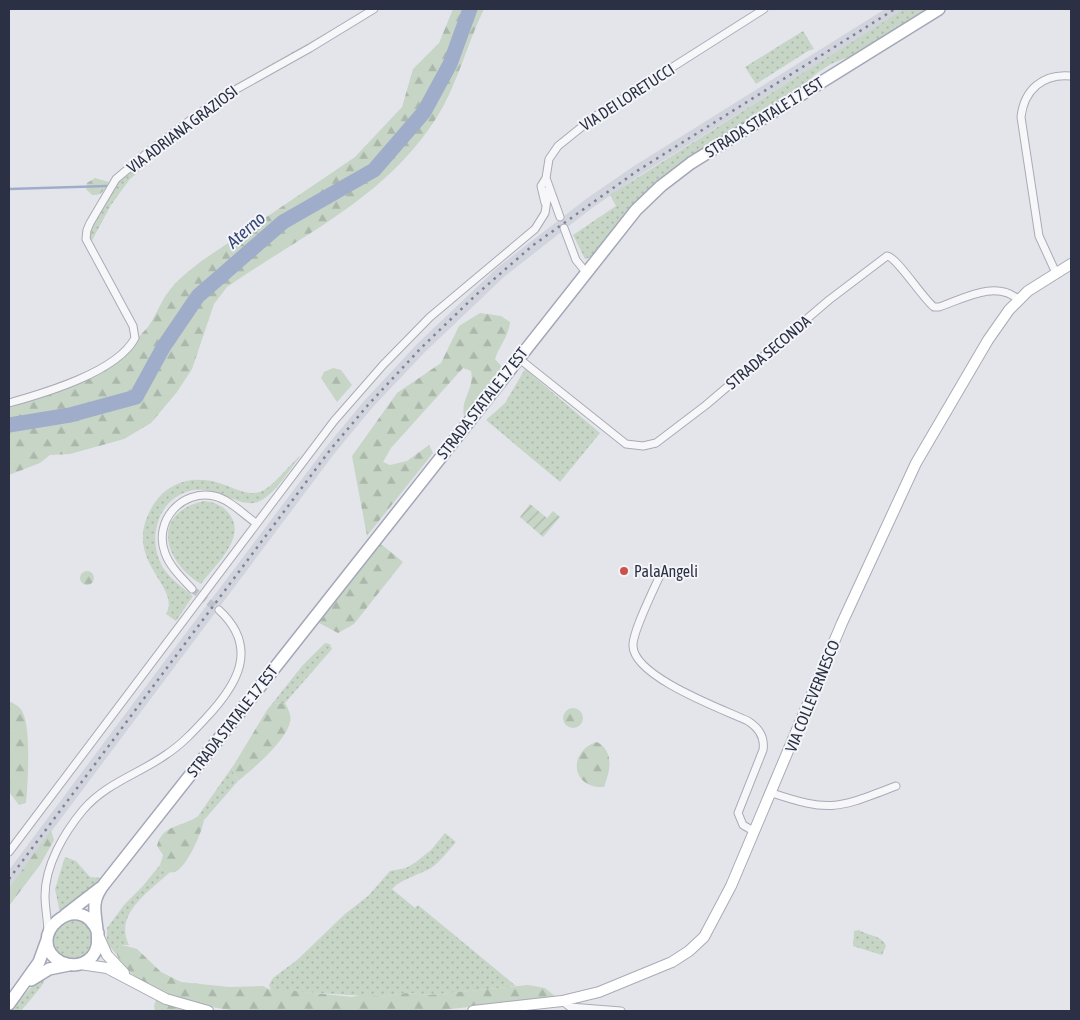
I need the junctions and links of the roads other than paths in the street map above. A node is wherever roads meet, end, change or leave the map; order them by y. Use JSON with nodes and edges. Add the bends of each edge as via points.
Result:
{"nodes":[{"id":1,"x":374,"y":9,"type":"edge"},
{"id":2,"x":764,"y":9,"type":"edge"},
{"id":3,"x":939,"y":9,"type":"edge"},
{"id":4,"x":1071,"y":76,"type":"edge"},
{"id":5,"x":546,"y":178,"type":"junction"},
{"id":6,"x":549,"y":187,"type":"junction"},
{"id":7,"x":546,"y":213,"type":"junction"},
{"id":8,"x":560,"y":217,"type":"dead end"},
{"id":9,"x":564,"y":228,"type":"dead end"},
{"id":10,"x":1071,"y":264,"type":"edge"},
{"id":11,"x":585,"y":271,"type":"junction"},
{"id":12,"x":1056,"y":273,"type":"junction"},
{"id":13,"x":1019,"y":300,"type":"junction"},
{"id":14,"x":517,"y":357,"type":"junction"},
{"id":15,"x":9,"y":404,"type":"edge"},
{"id":16,"x":256,"y":523,"type":"junction"},
{"id":17,"x":662,"y":571,"type":"dead end"},
{"id":18,"x":192,"y":590,"type":"tunnel mouth"},
{"id":19,"x":219,"y":610,"type":"tunnel mouth"},
{"id":20,"x":896,"y":786,"type":"dead end"},
{"id":21,"x":772,"y":793,"type":"junction"},
{"id":22,"x":755,"y":832,"type":"junction"},
{"id":23,"x":9,"y":852,"type":"edge"},
{"id":24,"x":105,"y":883,"type":"junction"},
{"id":25,"x":45,"y":901,"type":"junction"},
{"id":26,"x":62,"y":917,"type":"junction"},
{"id":27,"x":98,"y":935,"type":"junction"},
{"id":28,"x":48,"y":936,"type":"junction"},
{"id":29,"x":75,"y":964,"type":"junction"},
{"id":30,"x":136,"y":983,"type":"junction"},
{"id":31,"x":22,"y":988,"type":"junction"},
{"id":32,"x":562,"y":1001,"type":"junction"},
{"id":33,"x":9,"y":1004,"type":"edge"},
{"id":34,"x":208,"y":1011,"type":"edge"},
{"id":35,"x":473,"y":1011,"type":"edge"},
{"id":36,"x":621,"y":1011,"type":"edge"}],
"edges":[{"from":1,"to":15,"type":"street","name":"VIA ADRIANA GRAZIOSI","via":[[217,100],[116,179],[90,223],[86,239],[133,326],[135,338],[125,352],[109,364]]},
{"from":2,"to":5,"type":"street","name":"VIA DEI LORETUCCI","via":[[581,126],[553,152]]},
{"from":3,"to":11,"type":"main road","name":"STRADA STATALE 17 EST","via":[[679,171],[636,210]]},
{"from":4,"to":12,"type":"street","via":[[1051,77],[1033,88],[1025,100],[1021,117],[1039,236]]},
{"from":5,"to":6,"type":"street"},
{"from":5,"to":7,"type":"street","name":"VIA DEI LORETUCCI","via":[[541,186]]},
{"from":6,"to":7,"type":"street"},
{"from":6,"to":8,"type":"street"},
{"from":7,"to":16,"type":"street","via":[[533,231],[445,303],[383,365],[323,434]]},
{"from":9,"to":11,"type":"street","via":[[576,260]]},
{"from":10,"to":12,"type":"street","name":"VIA COLLEVERNESCO"},
{"from":11,"to":14,"type":"main road","name":"STRADA STATALE 17 EST"},
{"from":12,"to":13,"type":"street","name":"VIA COLLEVERNESCO"},
{"from":13,"to":14,"type":"street","name":"STRADA SECONDA","via":[[1007,293],[984,291],[934,307],[895,259],[887,256],[696,413],[654,444],[643,446],[626,445]]},
{"from":13,"to":21,"type":"street","name":"VIA COLLEVERNESCO","via":[[988,340],[905,484],[832,645]]},
{"from":14,"to":24,"type":"main road","name":"STRADA STATALE 17 EST"},
{"from":16,"to":18,"type":"street","via":[[213,496],[192,497],[175,507],[164,524],[163,547],[169,562]]},
{"from":16,"to":23,"type":"street"},
{"from":17,"to":22,"type":"street","via":[[634,637],[634,651],[642,664],[658,677],[748,721],[759,730],[763,750],[738,812],[743,825]]},
{"from":19,"to":25,"type":"street","via":[[232,625],[240,649],[240,671],[232,688],[176,748],[114,783],[87,806],[68,832],[52,863]]},
{"from":20,"to":21,"type":"street","via":[[831,807],[805,804]]},
{"from":21,"to":22,"type":"street","name":"VIA COLLEVERNESCO"},
{"from":22,"to":32,"type":"street","name":"VIA COLLEVERNESCO","via":[[718,914],[694,947],[672,962],[616,986]]},
{"from":24,"to":26,"type":"main road","name":"STRADA STATALE 17 EST"},
{"from":24,"to":27,"type":"main road","name":"STRADA STATALE 17 EST","via":[[96,902]]},
{"from":25,"to":26,"type":"street","via":[[52,914]]},
{"from":25,"to":28,"type":"street"},
{"from":26,"to":27,"type":"main road","via":[[84,916],[91,921]]},
{"from":26,"to":28,"type":"main road","via":[[54,923]]},
{"from":27,"to":29,"type":"main road","via":[[94,954]]},
{"from":27,"to":30,"type":"street","via":[[107,955]]},
{"from":28,"to":29,"type":"main road","via":[[53,955],[63,963]]},
{"from":28,"to":31,"type":"main road","via":[[39,962]]},
{"from":29,"to":30,"type":"street","via":[[101,966]]},
{"from":29,"to":31,"type":"main road","via":[[44,971]]},
{"from":30,"to":34,"type":"street","via":[[170,1001]]},
{"from":31,"to":33,"type":"main road"},
{"from":32,"to":35,"type":"street","name":"VIA COLLEVERNESCO"},
{"from":32,"to":36,"type":"street","via":[[570,1007]]}]}
